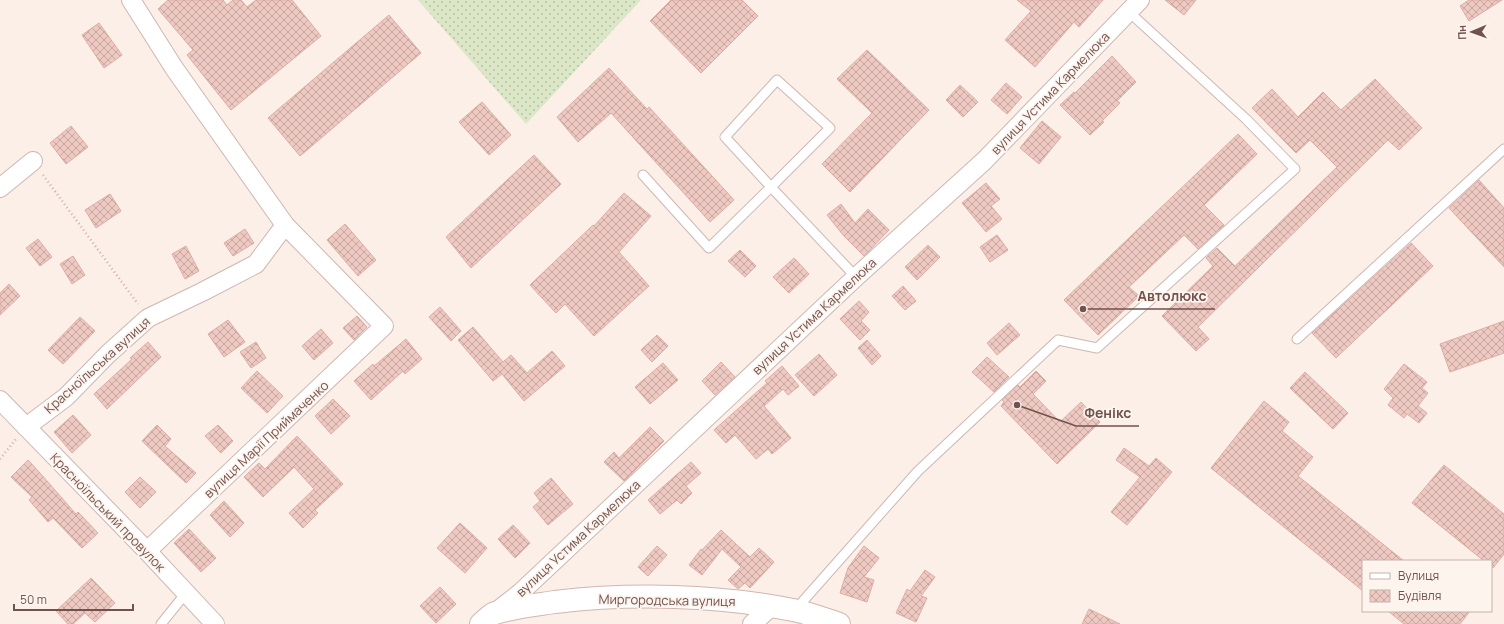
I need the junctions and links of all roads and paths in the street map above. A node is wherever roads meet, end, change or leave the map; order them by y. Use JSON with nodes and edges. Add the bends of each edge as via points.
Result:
{"nodes":[{"id":1,"x":131,"y":0,"type":"edge"},
{"id":2,"x":1134,"y":6,"type":"edge"},
{"id":3,"x":1504,"y":149,"type":"edge"},
{"id":4,"x":33,"y":161,"type":"joint"},
{"id":5,"x":643,"y":175,"type":"dead end"},
{"id":6,"x":771,"y":187,"type":"junction"},
{"id":7,"x":0,"y":188,"type":"edge"},
{"id":8,"x":286,"y":225,"type":"junction"},
{"id":9,"x":856,"y":277,"type":"junction"},
{"id":10,"x":148,"y":318,"type":"junction"},
{"id":11,"x":1297,"y":339,"type":"dead end"},
{"id":12,"x":0,"y":400,"type":"edge"},
{"id":13,"x":26,"y":427,"type":"junction"},
{"id":14,"x":0,"y":459,"type":"edge"},
{"id":15,"x":147,"y":551,"type":"junction"},
{"id":16,"x":186,"y":593,"type":"junction"},
{"id":17,"x":772,"y":606,"type":"junction"},
{"id":18,"x":795,"y":610,"type":"junction"},
{"id":19,"x":487,"y":619,"type":"edge"},
{"id":20,"x":161,"y":624,"type":"edge"},
{"id":21,"x":215,"y":624,"type":"edge"},
{"id":22,"x":752,"y":624,"type":"edge"},
{"id":23,"x":839,"y":624,"type":"edge"}],
"edges":[{"from":1,"to":8,"type":"street","via":[[174,68]]},
{"from":2,"to":9,"type":"street","name":"вулиця Устима Кармелюка","via":[[984,161]]},
{"from":2,"to":18,"type":"lane","via":[[1295,169],[1097,348],[1058,340],[918,471]]},
{"from":3,"to":11,"type":"lane"},
{"from":4,"to":7,"type":"street"},
{"from":4,"to":10,"type":"path"},
{"from":5,"to":6,"type":"lane","via":[[709,248]]},
{"from":6,"to":6,"type":"lane","via":[[830,128],[777,80],[725,137]]},
{"from":6,"to":9,"type":"lane"},
{"from":8,"to":10,"type":"street","name":"Красноїльська вулиця","via":[[256,264]]},
{"from":8,"to":15,"type":"street","name":"вулиця Марії Приймаченко","via":[[384,326]]},
{"from":9,"to":19,"type":"street","name":"вулиця Устима Кармелюка","via":[[520,593]]},
{"from":10,"to":13,"type":"street","name":"Красноїльська вулиця","via":[[66,397]]},
{"from":12,"to":13,"type":"street","name":"Красноїльський провулок"},
{"from":13,"to":14,"type":"path"},
{"from":13,"to":15,"type":"street","name":"Красноїльський провулок"},
{"from":15,"to":16,"type":"street","name":"Красноїльський провулок"},
{"from":16,"to":20,"type":"lane"},
{"from":16,"to":21,"type":"street","name":"Красноїльський провулок"},
{"from":17,"to":18,"type":"main road","name":"Миргородська вулиця"},
{"from":17,"to":19,"type":"main road","name":"Миргородська вулиця","via":[[740,601],[638,597],[582,599],[532,605]]},
{"from":17,"to":22,"type":"street"},
{"from":18,"to":23,"type":"main road","name":"Миргородська вулиця"}]}
